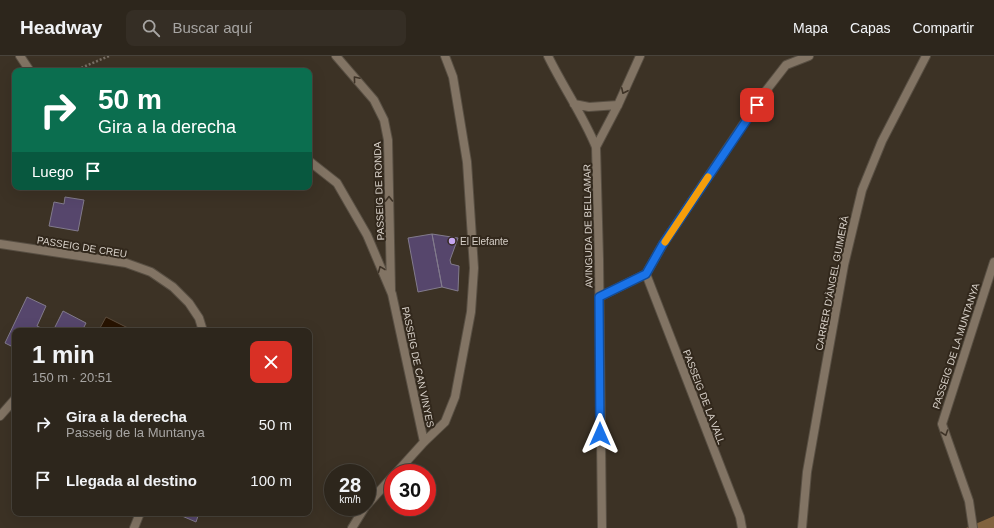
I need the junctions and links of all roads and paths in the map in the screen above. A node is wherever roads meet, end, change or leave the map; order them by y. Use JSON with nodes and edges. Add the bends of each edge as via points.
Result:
{"nodes":[{"id":1,"x":20,"y":56,"type":"edge"},
{"id":2,"x":109,"y":56,"type":"edge"},
{"id":3,"x":336,"y":56,"type":"edge"},
{"id":4,"x":445,"y":56,"type":"edge"},
{"id":5,"x":548,"y":56,"type":"edge"},
{"id":6,"x":640,"y":56,"type":"edge"},
{"id":7,"x":809,"y":56,"type":"edge"},
{"id":8,"x":926,"y":56,"type":"edge"},
{"id":9,"x":28,"y":68,"type":"edge"},
{"id":10,"x":81,"y":68,"type":"edge"},
{"id":11,"x":574,"y":104,"type":"junction"},
{"id":12,"x":618,"y":105,"type":"junction"},
{"id":13,"x":596,"y":147,"type":"junction"},
{"id":14,"x":312,"y":163,"type":"edge"},
{"id":15,"x":0,"y":244,"type":"edge"},
{"id":16,"x":994,"y":262,"type":"edge"},
{"id":17,"x":646,"y":274,"type":"junction"},
{"id":18,"x":392,"y":294,"type":"junction"},
{"id":19,"x":599,"y":297,"type":"junction"},
{"id":20,"x":202,"y":328,"type":"edge"},
{"id":21,"x":12,"y":402,"type":"edge"},
{"id":22,"x":0,"y":416,"type":"edge"},
{"id":23,"x":424,"y":442,"type":"junction"},
{"id":24,"x":404,"y":464,"type":"edge"},
{"id":25,"x":384,"y":486,"type":"edge"},
{"id":26,"x":376,"y":495,"type":"edge"},
{"id":27,"x":139,"y":516,"type":"edge"},
{"id":28,"x":359,"y":516,"type":"edge"},
{"id":29,"x":134,"y":528,"type":"edge"},
{"id":30,"x":352,"y":528,"type":"edge"},
{"id":31,"x":602,"y":528,"type":"edge"},
{"id":32,"x":742,"y":528,"type":"edge"},
{"id":33,"x":802,"y":528,"type":"edge"},
{"id":34,"x":973,"y":528,"type":"edge"}],
"edges":[{"from":1,"to":9,"type":"street"},
{"from":2,"to":10,"type":"path"},
{"from":18,"to":3,"type":"street","name":"PASSEIG DE RONDA","one_way":true,"via":[[388,140],[384,120],[374,100]]},
{"from":4,"to":23,"type":"street","name":"PASSEIG DE CAN VINYES","via":[[452,77],[467,162],[474,268],[471,312],[455,397],[445,422]]},
{"from":5,"to":11,"type":"street","name":"AVINGUDA DE BELLAMAR"},
{"from":6,"to":12,"type":"street","one_way":true},
{"from":7,"to":17,"type":"street","via":[[786,65],[765,92],[663,244]]},
{"from":8,"to":33,"type":"street","name":"CARRER D'ÀNGEL GUIMERÀ","via":[[882,141],[862,190],[844,265],[819,404],[807,472]]},
{"from":11,"to":12,"type":"street","via":[[589,107]]},
{"from":11,"to":13,"type":"street","name":"AVINGUDA DE BELLAMAR"},
{"from":12,"to":13,"type":"street"},
{"from":13,"to":19,"type":"street","name":"AVINGUDA DE BELLAMAR"},
{"from":18,"to":14,"type":"street","name":"PASSEIG DE CAN VINYES","one_way":true,"via":[[367,235],[337,183]]},
{"from":15,"to":20,"type":"street","name":"PASSEIG DE CREU","via":[[126,263],[151,272],[173,287],[189,303]]},
{"from":16,"to":34,"type":"street","name":"PASSEIG DE LA MUNTANYA","one_way":true,"via":[[942,424],[969,501]]},
{"from":17,"to":19,"type":"street"},
{"from":17,"to":32,"type":"street","name":"PASSEIG DE LA VALL","via":[[740,517]]},
{"from":18,"to":23,"type":"street","name":"PASSEIG DE CAN VINYES"},
{"from":19,"to":31,"type":"street","name":"AVINGUDA DE BELLAMAR"},
{"from":21,"to":22,"type":"street"},
{"from":23,"to":24,"type":"street"},
{"from":25,"to":26,"type":"street"},
{"from":27,"to":29,"type":"street"},
{"from":28,"to":30,"type":"street"}]}
